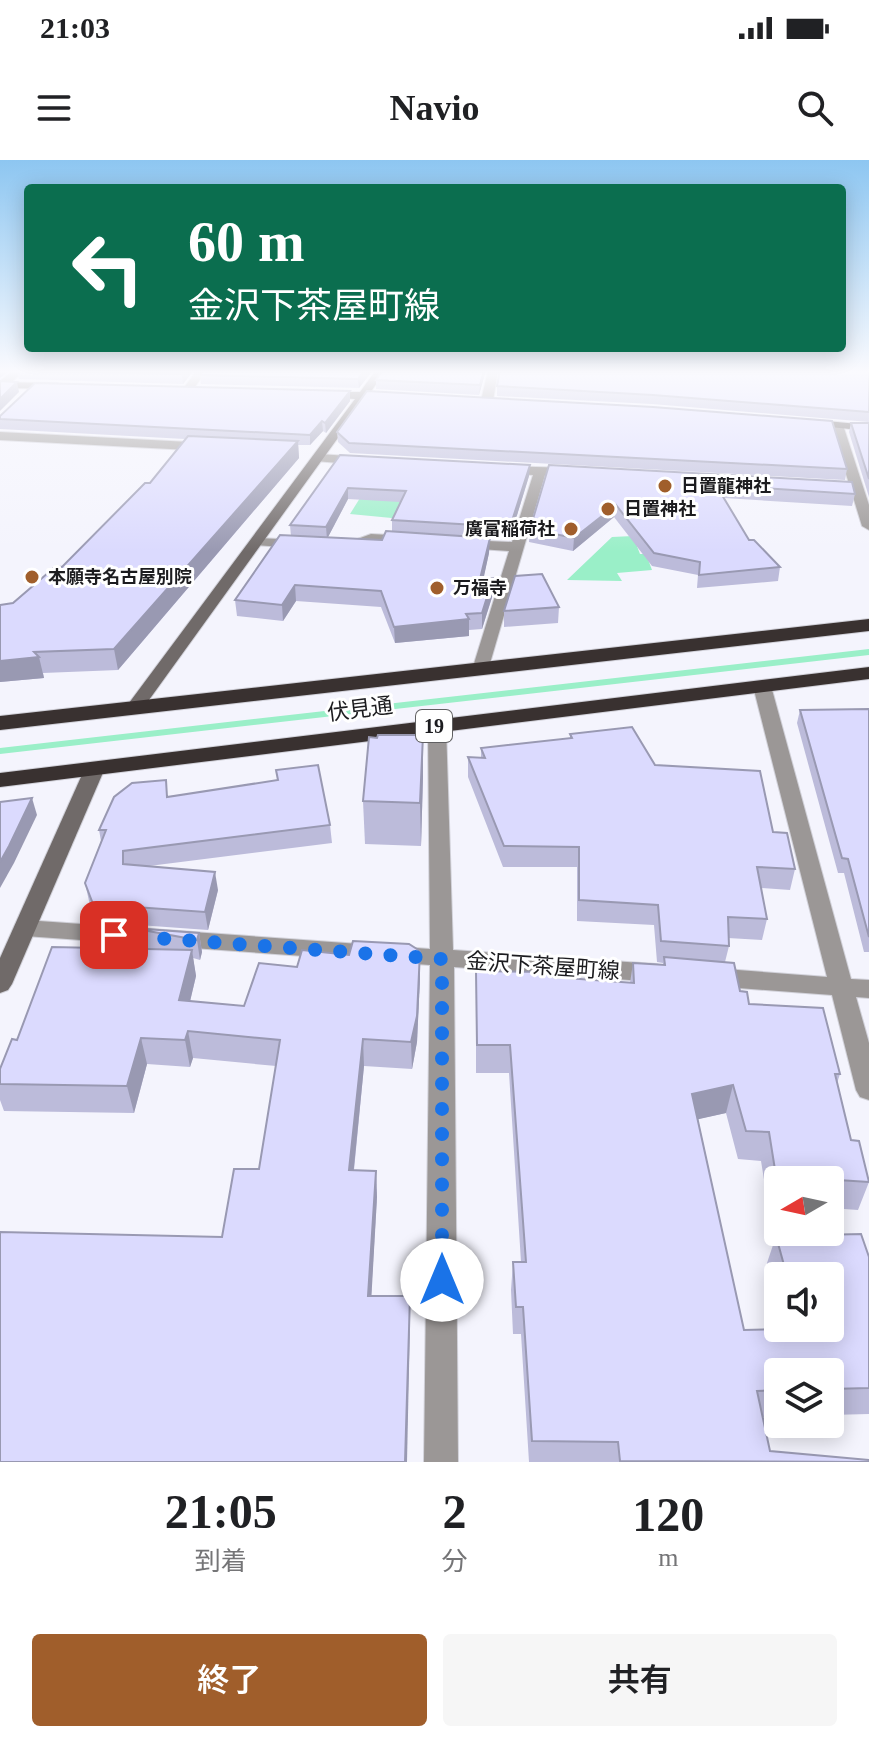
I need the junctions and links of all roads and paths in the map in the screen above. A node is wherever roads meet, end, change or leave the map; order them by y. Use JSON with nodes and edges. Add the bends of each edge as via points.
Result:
{"nodes":[{"id":1,"x":335,"y":431,"type":"edge"},
{"id":2,"x":838,"y":431,"type":"edge"},
{"id":3,"x":0,"y":436,"type":"edge"},
{"id":4,"x":229,"y":448,"type":"edge"},
{"id":5,"x":316,"y":454,"type":"junction"},
{"id":6,"x":381,"y":462,"type":"edge"},
{"id":7,"x":490,"y":469,"type":"edge"},
{"id":8,"x":540,"y":472,"type":"junction"},
{"id":9,"x":591,"y":473,"type":"edge"},
{"id":10,"x":869,"y":526,"type":"edge"},
{"id":11,"x":425,"y":541,"type":"edge"},
{"id":12,"x":258,"y":542,"type":"junction"},
{"id":13,"x":456,"y":543,"type":"edge"},
{"id":14,"x":517,"y":547,"type":"junction"},
{"id":15,"x":869,"y":625,"type":"edge"},
{"id":16,"x":480,"y":670,"type":"junction"},
{"id":17,"x":869,"y":673,"type":"edge"},
{"id":18,"x":762,"y":686,"type":"junction"},
{"id":19,"x":135,"y":707,"type":"junction"},
{"id":20,"x":0,"y":723,"type":"edge"},
{"id":21,"x":437,"y":726,"type":"junction"},
{"id":22,"x":95,"y":768,"type":"junction"},
{"id":23,"x":0,"y":780,"type":"edge"},
{"id":24,"x":15,"y":937,"type":"edge"},
{"id":25,"x":442,"y":959,"type":"junction"},
{"id":26,"x":0,"y":984,"type":"edge"},
{"id":27,"x":843,"y":987,"type":"junction"},
{"id":28,"x":869,"y":989,"type":"edge"},
{"id":29,"x":869,"y":1090,"type":"edge"},
{"id":30,"x":441,"y":1462,"type":"edge"}],
"edges":[{"from":1,"to":5,"type":"street"},
{"from":2,"to":10,"type":"street","via":[[849,487]]},
{"from":3,"to":4,"type":"street"},
{"from":5,"to":6,"type":"street"},
{"from":5,"to":12,"type":"street"},
{"from":7,"to":8,"type":"street"},
{"from":8,"to":9,"type":"street"},
{"from":8,"to":14,"type":"street"},
{"from":11,"to":12,"type":"street","via":[[371,538],[348,547]]},
{"from":12,"to":19,"type":"street"},
{"from":13,"to":14,"type":"street"},
{"from":14,"to":16,"type":"street"},
{"from":15,"to":16,"type":"highway","name":"伏見通"},
{"from":16,"to":19,"type":"highway","name":"伏見通"},
{"from":17,"to":18,"type":"highway","name":"伏見通","number":"19"},
{"from":18,"to":21,"type":"highway","name":"伏見通","number":"19"},
{"from":18,"to":27,"type":"street"},
{"from":19,"to":20,"type":"highway","name":"伏見通"},
{"from":21,"to":22,"type":"highway","name":"伏見通","number":"19"},
{"from":21,"to":25,"type":"street"},
{"from":22,"to":23,"type":"highway","name":"伏見通","number":"19"},
{"from":22,"to":24,"type":"street"},
{"from":24,"to":25,"type":"street","name":"金沢下茶屋町線"},
{"from":24,"to":26,"type":"street"},
{"from":25,"to":27,"type":"street","name":"金沢下茶屋町線"},
{"from":25,"to":30,"type":"street"},
{"from":27,"to":28,"type":"street","name":"金沢下茶屋町線"},
{"from":27,"to":29,"type":"street"}]}
